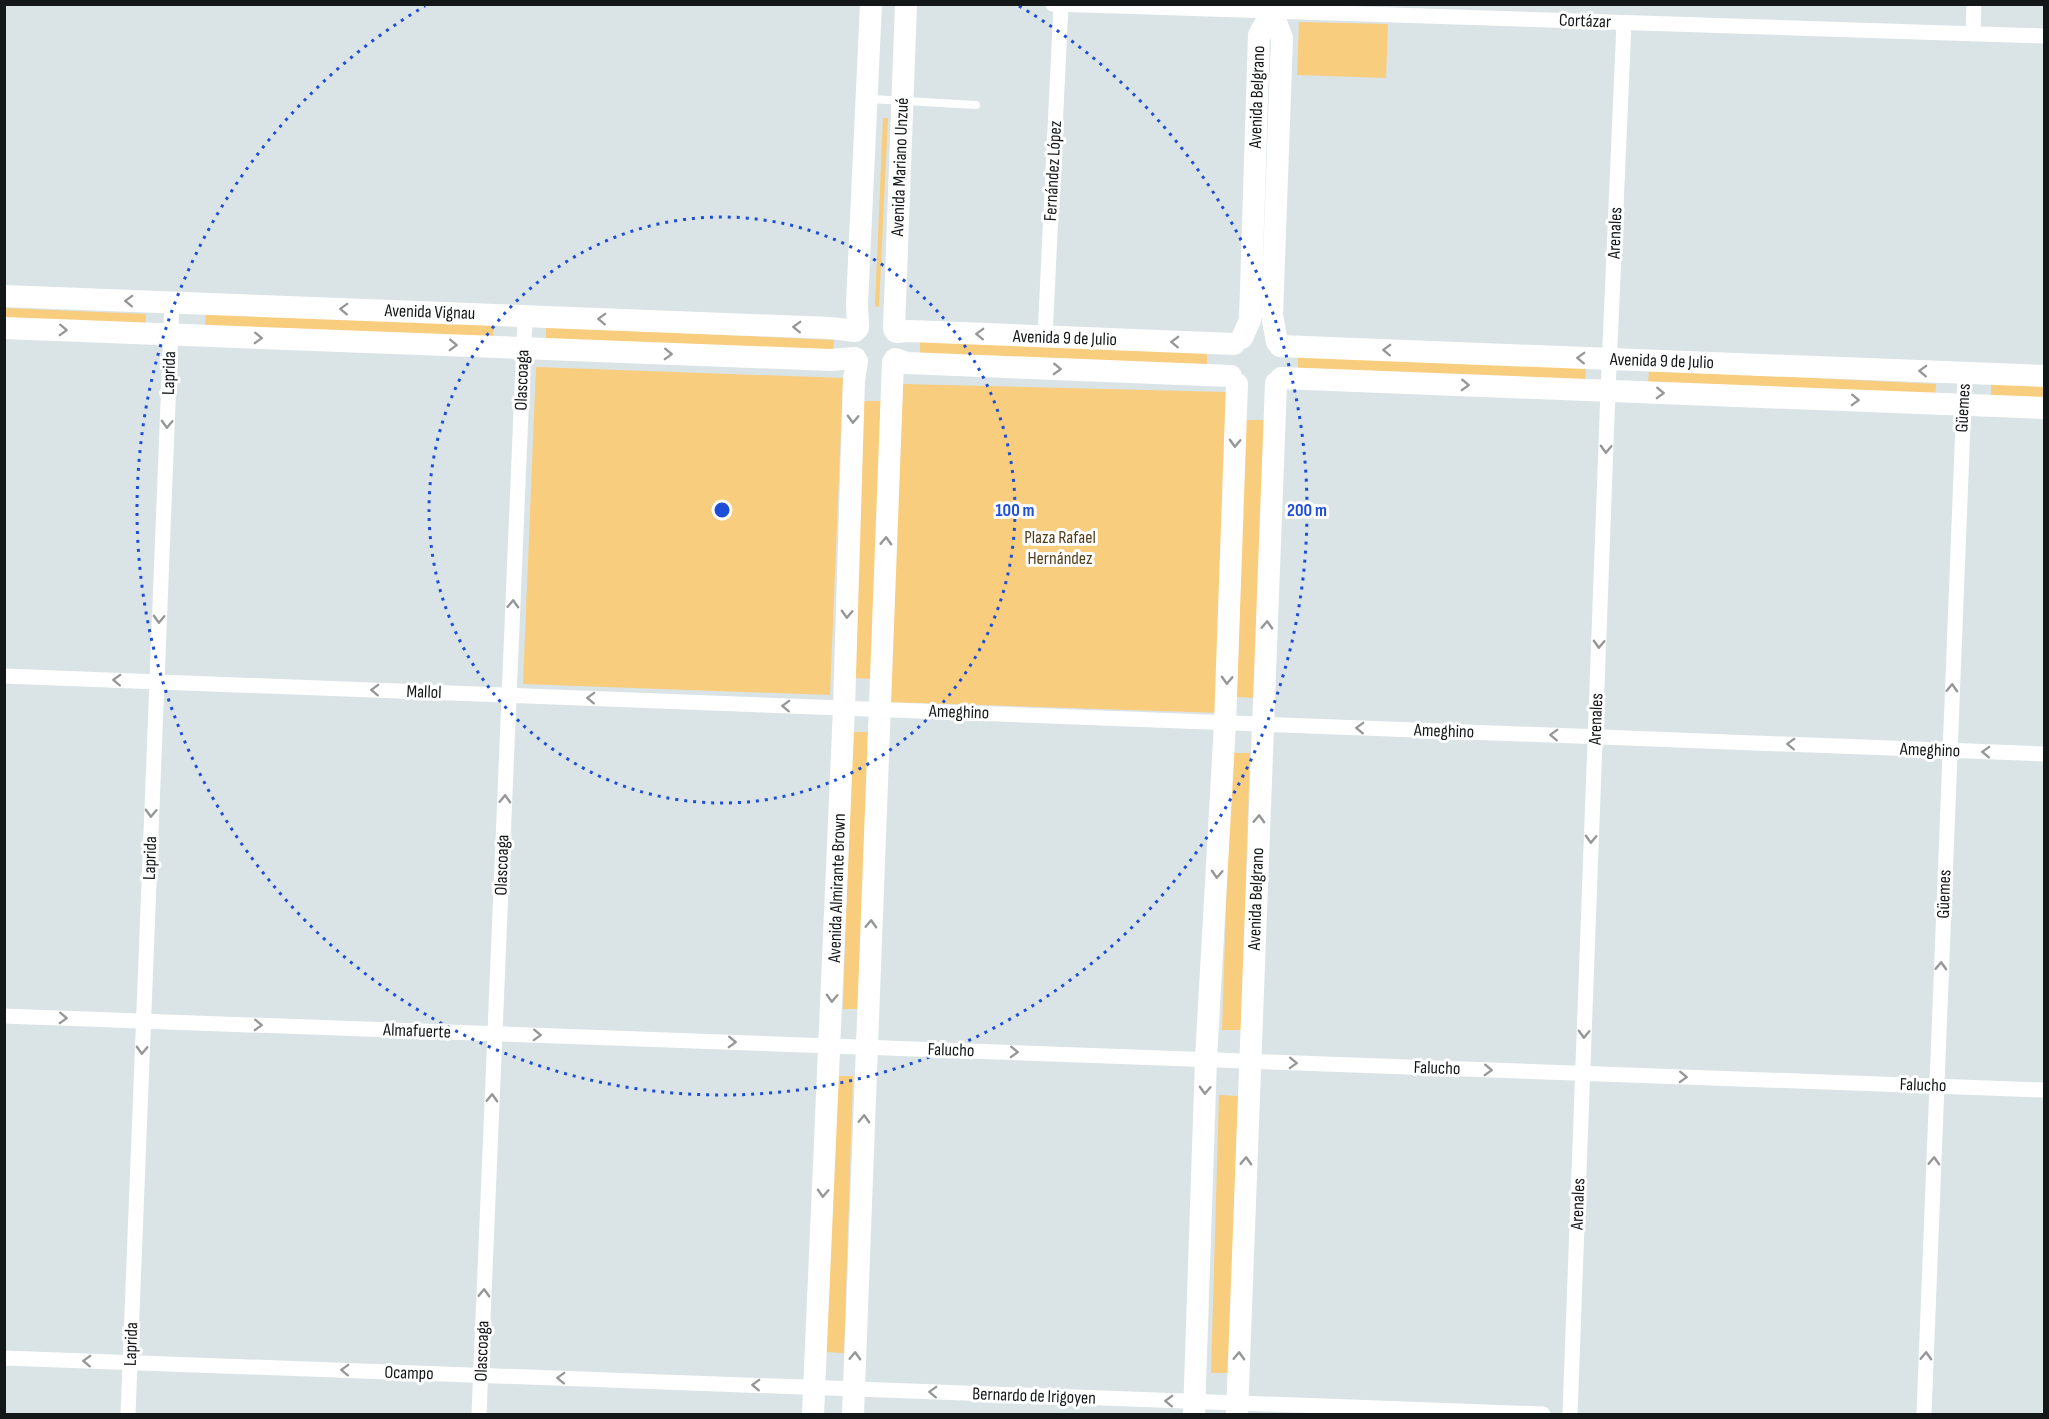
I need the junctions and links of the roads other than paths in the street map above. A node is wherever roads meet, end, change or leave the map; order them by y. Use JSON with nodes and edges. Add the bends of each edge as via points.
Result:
{"nodes":[{"id":1,"x":871,"y":4,"type":"edge"},
{"id":2,"x":906,"y":4,"type":"edge"},
{"id":3,"x":1053,"y":4,"type":"edge"},
{"id":4,"x":1974,"y":4,"type":"edge"},
{"id":5,"x":1061,"y":5,"type":"edge"},
{"id":6,"x":1273,"y":8,"type":"edge"},
{"id":7,"x":1624,"y":23,"type":"junction"},
{"id":8,"x":1973,"y":34,"type":"junction"},
{"id":9,"x":2044,"y":36,"type":"edge"},
{"id":10,"x":867,"y":99,"type":"junction"},
{"id":11,"x":902,"y":101,"type":"junction"},
{"id":12,"x":976,"y":105,"type":"dead end"},
{"id":13,"x":1254,"y":182,"type":"junction"},
{"id":14,"x":1277,"y":183,"type":"junction"},
{"id":15,"x":4,"y":296,"type":"edge"},
{"id":16,"x":172,"y":302,"type":"junction"},
{"id":17,"x":525,"y":316,"type":"junction"},
{"id":18,"x":4,"y":328,"type":"edge"},
{"id":19,"x":857,"y":329,"type":"junction"},
{"id":20,"x":895,"y":331,"type":"junction"},
{"id":21,"x":170,"y":334,"type":"junction"},
{"id":22,"x":1045,"y":337,"type":"junction"},
{"id":23,"x":1238,"y":341,"type":"junction"},
{"id":24,"x":1279,"y":344,"type":"junction"},
{"id":25,"x":524,"y":348,"type":"junction"},
{"id":26,"x":856,"y":359,"type":"junction"},
{"id":27,"x":1610,"y":359,"type":"junction"},
{"id":28,"x":894,"y":360,"type":"junction"},
{"id":29,"x":1965,"y":373,"type":"junction"},
{"id":30,"x":2044,"y":376,"type":"edge"},
{"id":31,"x":1234,"y":380,"type":"junction"},
{"id":32,"x":1278,"y":381,"type":"junction"},
{"id":33,"x":1608,"y":391,"type":"junction"},
{"id":34,"x":1963,"y":405,"type":"junction"},
{"id":35,"x":2044,"y":408,"type":"edge"},
{"id":36,"x":4,"y":676,"type":"edge"},
{"id":37,"x":157,"y":682,"type":"junction"},
{"id":38,"x":509,"y":695,"type":"junction"},
{"id":39,"x":844,"y":708,"type":"junction"},
{"id":40,"x":879,"y":710,"type":"junction"},
{"id":41,"x":1225,"y":723,"type":"junction"},
{"id":42,"x":1263,"y":724,"type":"junction"},
{"id":43,"x":1595,"y":737,"type":"junction"},
{"id":44,"x":1949,"y":750,"type":"junction"},
{"id":45,"x":2044,"y":754,"type":"edge"},
{"id":46,"x":4,"y":1016,"type":"edge"},
{"id":47,"x":143,"y":1021,"type":"junction"},
{"id":48,"x":495,"y":1034,"type":"junction"},
{"id":49,"x":830,"y":1046,"type":"junction"},
{"id":50,"x":867,"y":1047,"type":"junction"},
{"id":51,"x":1206,"y":1059,"type":"junction"},
{"id":52,"x":1250,"y":1061,"type":"junction"},
{"id":53,"x":1583,"y":1073,"type":"junction"},
{"id":54,"x":1936,"y":1086,"type":"junction"},
{"id":55,"x":2044,"y":1090,"type":"edge"},
{"id":56,"x":4,"y":1358,"type":"edge"},
{"id":57,"x":130,"y":1362,"type":"junction"},
{"id":58,"x":481,"y":1375,"type":"junction"},
{"id":59,"x":814,"y":1388,"type":"junction"},
{"id":60,"x":854,"y":1389,"type":"junction"},
{"id":61,"x":1194,"y":1408,"type":"edge"},
{"id":62,"x":1237,"y":1409,"type":"edge"},
{"id":63,"x":128,"y":1414,"type":"edge"},
{"id":64,"x":479,"y":1414,"type":"edge"},
{"id":65,"x":813,"y":1414,"type":"edge"},
{"id":66,"x":853,"y":1414,"type":"edge"},
{"id":67,"x":1543,"y":1414,"type":"edge"},
{"id":68,"x":1570,"y":1414,"type":"edge"},
{"id":69,"x":1924,"y":1414,"type":"edge"}],
"edges":[{"from":1,"to":10,"type":"street","name":"Avenida Mariano Unzué"},
{"from":2,"to":11,"type":"street","name":"Avenida Mariano Unzué"},
{"from":3,"to":5,"type":"street","name":"Cortázar"},
{"from":4,"to":8,"type":"street"},
{"from":5,"to":6,"type":"street","name":"Cortázar"},
{"from":5,"to":22,"type":"street","name":"Fernández López"},
{"from":6,"to":7,"type":"street","name":"Cortázar"},
{"from":6,"to":13,"type":"street","name":"Avenida Belgrano","via":[[1258,35]]},
{"from":6,"to":14,"type":"street","name":"Avenida Belgrano","via":[[1282,38]]},
{"from":7,"to":8,"type":"street","name":"Cortázar"},
{"from":7,"to":27,"type":"street","name":"Arenales"},
{"from":8,"to":9,"type":"street","name":"Cortázar"},
{"from":10,"to":11,"type":"lane"},
{"from":10,"to":19,"type":"street","name":"Avenida Mariano Unzué"},
{"from":11,"to":12,"type":"lane"},
{"from":11,"to":20,"type":"street","name":"Avenida Mariano Unzué"},
{"from":13,"to":14,"type":"street"},
{"from":13,"to":23,"type":"street","name":"Avenida Belgrano","via":[[1250,320]]},
{"from":14,"to":24,"type":"street","name":"Avenida Belgrano","via":[[1272,315]]},
{"from":16,"to":15,"type":"street","name":"Avenida Vignau","one_way":true},
{"from":17,"to":16,"type":"street","name":"Avenida Vignau","one_way":true},
{"from":16,"to":21,"type":"street","name":"Laprida"},
{"from":19,"to":17,"type":"street","name":"Avenida Vignau","one_way":true},
{"from":17,"to":25,"type":"street","name":"Olascoaga"},
{"from":18,"to":21,"type":"street","name":"Avenida Vignau","one_way":true},
{"from":19,"to":20,"type":"street","via":[[876,321]]},
{"from":19,"to":26,"type":"street","via":[[851,346]]},
{"from":22,"to":20,"type":"street","name":"Avenida 9 de Julio","one_way":true},
{"from":20,"to":28,"type":"street","via":[[899,348]]},
{"from":21,"to":25,"type":"street","name":"Avenida Vignau","one_way":true},
{"from":21,"to":37,"type":"street","name":"Laprida","one_way":true},
{"from":23,"to":22,"type":"street","name":"Avenida 9 de Julio","one_way":true},
{"from":23,"to":24,"type":"street","via":[[1257,333]]},
{"from":23,"to":31,"type":"street","via":[[1227,361]]},
{"from":27,"to":24,"type":"street","name":"Avenida 9 de Julio","one_way":true},
{"from":24,"to":32,"type":"street","via":[[1285,364]]},
{"from":25,"to":26,"type":"street","name":"Avenida Vignau","one_way":true},
{"from":38,"to":25,"type":"street","name":"Olascoaga","one_way":true},
{"from":26,"to":28,"type":"street","via":[[863,366],[878,369]]},
{"from":26,"to":39,"type":"street","name":"Avenida Almirante Brown","one_way":true},
{"from":29,"to":27,"type":"street","name":"Avenida 9 de Julio","one_way":true},
{"from":27,"to":33,"type":"street","name":"Arenales"},
{"from":28,"to":31,"type":"street","name":"Avenida 9 de Julio","one_way":true},
{"from":40,"to":28,"type":"street","name":"Avenida Almirante Brown","one_way":true},
{"from":29,"to":30,"type":"street","name":"Avenida 9 de Julio"},
{"from":29,"to":34,"type":"street","name":"Güemes"},
{"from":31,"to":32,"type":"street","via":[[1253,391],[1263,391]]},
{"from":31,"to":41,"type":"street","one_way":true},
{"from":32,"to":33,"type":"street","name":"Avenida 9 de Julio","one_way":true},
{"from":42,"to":32,"type":"street","name":"Avenida Belgrano","one_way":true},
{"from":33,"to":34,"type":"street","name":"Avenida 9 de Julio","one_way":true},
{"from":33,"to":43,"type":"street","name":"Arenales","one_way":true},
{"from":34,"to":35,"type":"street","name":"Avenida 9 de Julio"},
{"from":44,"to":34,"type":"street","name":"Güemes","one_way":true},
{"from":37,"to":36,"type":"street","name":"Mallol","one_way":true},
{"from":38,"to":37,"type":"street","name":"Mallol","one_way":true},
{"from":37,"to":47,"type":"street","name":"Laprida","one_way":true},
{"from":39,"to":38,"type":"street","name":"Mallol","one_way":true},
{"from":48,"to":38,"type":"street","name":"Olascoaga","one_way":true},
{"from":39,"to":40,"type":"street","name":"Ameghino"},
{"from":39,"to":49,"type":"street","name":"Avenida Almirante Brown","one_way":true},
{"from":40,"to":41,"type":"street","name":"Ameghino"},
{"from":50,"to":40,"type":"street","name":"Avenida Almirante Brown","one_way":true},
{"from":41,"to":42,"type":"street","name":"Ameghino"},
{"from":41,"to":51,"type":"street","one_way":true},
{"from":43,"to":42,"type":"street","name":"Ameghino","one_way":true},
{"from":52,"to":42,"type":"street","name":"Avenida Belgrano","one_way":true},
{"from":44,"to":43,"type":"street","name":"Ameghino","one_way":true},
{"from":43,"to":53,"type":"street","name":"Arenales","one_way":true},
{"from":45,"to":44,"type":"street","name":"Ameghino","one_way":true},
{"from":54,"to":44,"type":"street","name":"Güemes","one_way":true},
{"from":46,"to":47,"type":"street","name":"Almafuerte","one_way":true},
{"from":47,"to":48,"type":"street","name":"Almafuerte","one_way":true},
{"from":47,"to":57,"type":"street","name":"Laprida","one_way":true},
{"from":48,"to":49,"type":"street","name":"Almafuerte","one_way":true},
{"from":58,"to":48,"type":"street","name":"Olascoaga","one_way":true},
{"from":49,"to":50,"type":"street","name":"Falucho"},
{"from":49,"to":59,"type":"street","name":"Avenida Almirante Brown","one_way":true},
{"from":50,"to":51,"type":"street","name":"Falucho","one_way":true},
{"from":60,"to":50,"type":"street","name":"Avenida Almirante Brown","one_way":true},
{"from":51,"to":52,"type":"street","name":"Falucho"},
{"from":51,"to":61,"type":"street","one_way":true},
{"from":52,"to":53,"type":"street","name":"Falucho","one_way":true},
{"from":62,"to":52,"type":"street","name":"Avenida Belgrano","one_way":true},
{"from":53,"to":54,"type":"street","name":"Falucho","one_way":true},
{"from":53,"to":68,"type":"street","name":"Arenales"},
{"from":54,"to":55,"type":"street","name":"Falucho"},
{"from":69,"to":54,"type":"street","name":"Güemes","one_way":true},
{"from":57,"to":56,"type":"street","name":"Ocampo","one_way":true},
{"from":58,"to":57,"type":"street","name":"Ocampo","one_way":true},
{"from":57,"to":63,"type":"street","name":"Laprida"},
{"from":59,"to":58,"type":"street","name":"Ocampo","one_way":true},
{"from":58,"to":64,"type":"street","name":"Olascoaga"},
{"from":59,"to":60,"type":"street","name":"Bernardo de Irigoyen"},
{"from":59,"to":65,"type":"street","name":"Avenida Almirante Brown"},
{"from":61,"to":60,"type":"street","name":"Bernardo de Irigoyen","one_way":true},
{"from":60,"to":66,"type":"street","name":"Avenida Almirante Brown"},
{"from":61,"to":62,"type":"street","name":"Bernardo de Irigoyen"},
{"from":62,"to":67,"type":"street","name":"Bernardo de Irigoyen"}]}
